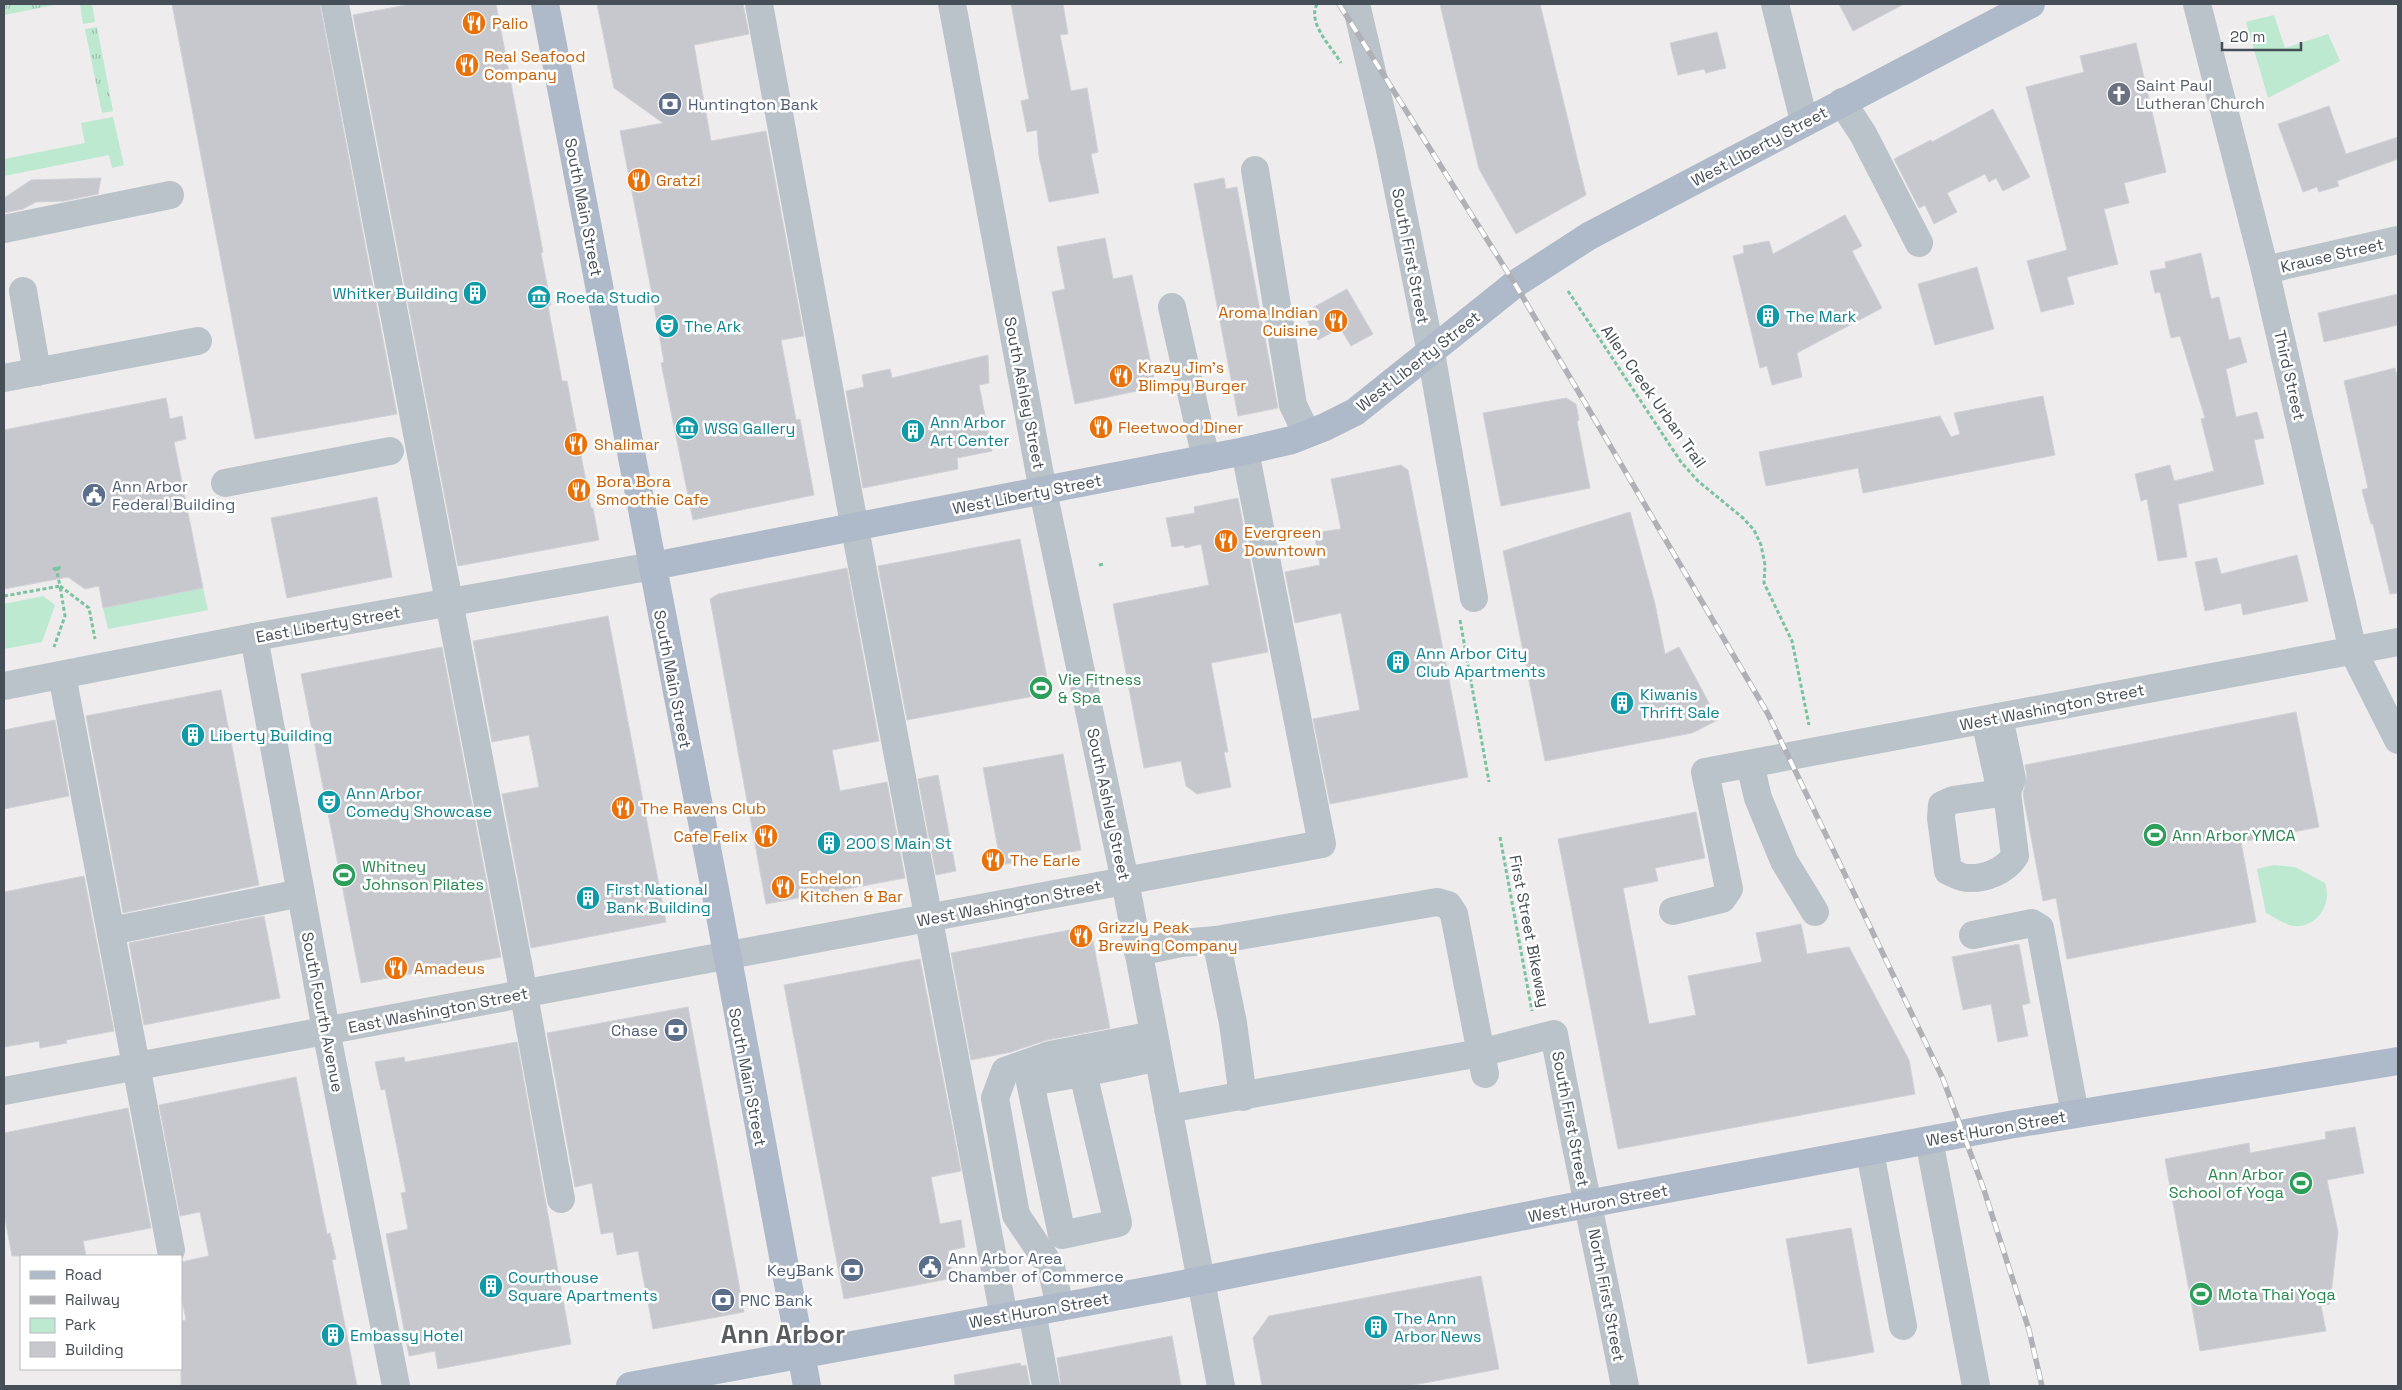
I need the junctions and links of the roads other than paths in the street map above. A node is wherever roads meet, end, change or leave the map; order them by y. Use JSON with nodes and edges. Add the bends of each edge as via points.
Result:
{"nodes":[{"id":1,"x":334,"y":4,"type":"edge"},
{"id":2,"x":545,"y":4,"type":"edge"},
{"id":3,"x":759,"y":4,"type":"edge"},
{"id":4,"x":952,"y":4,"type":"edge"},
{"id":5,"x":1356,"y":4,"type":"edge"},
{"id":6,"x":1775,"y":4,"type":"edge"},
{"id":7,"x":2031,"y":4,"type":"edge"},
{"id":8,"x":2197,"y":4,"type":"edge"},
{"id":9,"x":1842,"y":102,"type":"junction"},
{"id":10,"x":1804,"y":121,"type":"junction"},
{"id":11,"x":1255,"y":170,"type":"dead end"},
{"id":12,"x":170,"y":195,"type":"dead end"},
{"id":13,"x":4,"y":229,"type":"edge"},
{"id":14,"x":2398,"y":240,"type":"edge"},
{"id":15,"x":1919,"y":243,"type":"dead end"},
{"id":16,"x":2266,"y":270,"type":"junction"},
{"id":17,"x":23,"y":291,"type":"dead end"},
{"id":18,"x":1172,"y":307,"type":"dead end"},
{"id":19,"x":198,"y":341,"type":"dead end"},
{"id":20,"x":1431,"y":353,"type":"junction"},
{"id":21,"x":37,"y":372,"type":"junction"},
{"id":22,"x":4,"y":378,"type":"edge"},
{"id":23,"x":1306,"y":434,"type":"junction"},
{"id":24,"x":390,"y":450,"type":"dead end"},
{"id":25,"x":1245,"y":451,"type":"junction"},
{"id":26,"x":1206,"y":459,"type":"junction"},
{"id":27,"x":225,"y":483,"type":"dead end"},
{"id":28,"x":1043,"y":491,"type":"junction"},
{"id":29,"x":855,"y":527,"type":"junction"},
{"id":30,"x":653,"y":566,"type":"junction"},
{"id":31,"x":448,"y":603,"type":"junction"},
{"id":32,"x":1467,"y":607,"type":"road end"},
{"id":33,"x":254,"y":637,"type":"junction"},
{"id":34,"x":2398,"y":642,"type":"edge"},
{"id":35,"x":2354,"y":651,"type":"junction"},
{"id":36,"x":62,"y":675,"type":"junction"},
{"id":37,"x":4,"y":686,"type":"edge"},
{"id":38,"x":1992,"y":719,"type":"junction"},
{"id":39,"x":2398,"y":740,"type":"edge"},
{"id":40,"x":1750,"y":764,"type":"junction"},
{"id":41,"x":2007,"y":792,"type":"dead end"},
{"id":42,"x":1125,"y":881,"type":"junction"},
{"id":43,"x":301,"y":893,"type":"junction"},
{"id":44,"x":1673,"y":911,"type":"dead end"},
{"id":45,"x":1815,"y":912,"type":"dead end"},
{"id":46,"x":930,"y":918,"type":"junction"},
{"id":47,"x":111,"y":932,"type":"junction"},
{"id":48,"x":1973,"y":935,"type":"dead end"},
{"id":49,"x":1216,"y":940,"type":"junction"},
{"id":50,"x":1138,"y":952,"type":"junction"},
{"id":51,"x":726,"y":956,"type":"junction"},
{"id":52,"x":524,"y":994,"type":"junction"},
{"id":53,"x":326,"y":1030,"type":"junction"},
{"id":54,"x":1156,"y":1046,"type":"junction"},
{"id":55,"x":2398,"y":1061,"type":"edge"},
{"id":56,"x":1080,"y":1062,"type":"junction"},
{"id":57,"x":1482,"y":1064,"type":"junction"},
{"id":58,"x":136,"y":1066,"type":"junction"},
{"id":59,"x":4,"y":1091,"type":"edge"},
{"id":60,"x":1242,"y":1097,"type":"junction"},
{"id":61,"x":1168,"y":1109,"type":"junction"},
{"id":62,"x":2075,"y":1114,"type":"junction"},
{"id":63,"x":1929,"y":1140,"type":"junction"},
{"id":64,"x":1870,"y":1152,"type":"junction"},
{"id":65,"x":561,"y":1199,"type":"dead end"},
{"id":66,"x":1588,"y":1204,"type":"junction"},
{"id":67,"x":171,"y":1250,"type":"dead end"},
{"id":68,"x":1200,"y":1281,"type":"junction"},
{"id":69,"x":1060,"y":1306,"type":"junction"},
{"id":70,"x":1032,"y":1312,"type":"junction"},
{"id":71,"x":1004,"y":1317,"type":"junction"},
{"id":72,"x":1903,"y":1326,"type":"dead end"},
{"id":73,"x":800,"y":1354,"type":"junction"},
{"id":74,"x":396,"y":1386,"type":"edge"},
{"id":75,"x":630,"y":1386,"type":"edge"},
{"id":76,"x":807,"y":1386,"type":"edge"},
{"id":77,"x":1046,"y":1386,"type":"edge"},
{"id":78,"x":1221,"y":1386,"type":"edge"},
{"id":79,"x":1625,"y":1386,"type":"edge"},
{"id":80,"x":1976,"y":1386,"type":"edge"}],
"edges":[{"from":1,"to":31,"type":"street"},
{"from":2,"to":30,"type":"main road","name":"South Main Street"},
{"from":3,"to":29,"type":"street"},
{"from":4,"to":28,"type":"street","name":"South Ashley Street"},
{"from":5,"to":20,"type":"street","name":"South First Street","via":[[1389,145]]},
{"from":6,"to":10,"type":"street"},
{"from":7,"to":9,"type":"main road","name":"West Liberty Street"},
{"from":8,"to":16,"type":"street","name":"Third Street"},
{"from":9,"to":10,"type":"main road","name":"West Liberty Street"},
{"from":9,"to":15,"type":"street","via":[[1863,134]]},
{"from":10,"to":20,"type":"main road","name":"West Liberty Street","via":[[1589,236],[1515,284]]},
{"from":11,"to":23,"type":"street","via":[[1293,405]]},
{"from":12,"to":13,"type":"street"},
{"from":14,"to":16,"type":"street","name":"Krause Street"},
{"from":16,"to":35,"type":"street","name":"Third Street"},
{"from":17,"to":21,"type":"street"},
{"from":18,"to":26,"type":"street"},
{"from":19,"to":21,"type":"street"},
{"from":20,"to":23,"type":"main road","name":"West Liberty Street","via":[[1354,412]]},
{"from":20,"to":32,"type":"street","name":"South First Street"},
{"from":21,"to":22,"type":"street"},
{"from":23,"to":25,"type":"main road","name":"West Liberty Street"},
{"from":24,"to":27,"type":"street"},
{"from":25,"to":26,"type":"main road","name":"West Liberty Street"},
{"from":25,"to":42,"type":"street","name":"West Washington Street","via":[[1322,844]]},
{"from":26,"to":28,"type":"main road","name":"West Liberty Street"},
{"from":28,"to":29,"type":"main road","name":"West Liberty Street"},
{"from":28,"to":42,"type":"street","name":"South Ashley Street"},
{"from":29,"to":30,"type":"main road","name":"West Liberty Street"},
{"from":29,"to":46,"type":"street"},
{"from":30,"to":31,"type":"street","name":"East Liberty Street"},
{"from":30,"to":51,"type":"main road","name":"South Main Street"},
{"from":31,"to":33,"type":"street","name":"East Liberty Street"},
{"from":31,"to":52,"type":"street"},
{"from":33,"to":36,"type":"street","name":"East Liberty Street"},
{"from":33,"to":43,"type":"street","name":"South Fourth Avenue"},
{"from":34,"to":35,"type":"street","name":"West Washington Street"},
{"from":35,"to":38,"type":"street","name":"West Washington Street"},
{"from":35,"to":39,"type":"street","name":"Third Street"},
{"from":36,"to":37,"type":"street","name":"East Liberty Street"},
{"from":36,"to":47,"type":"street"},
{"from":38,"to":40,"type":"street","name":"West Washington Street"},
{"from":38,"to":41,"type":"street","via":[[1999,783]]},
{"from":40,"to":44,"type":"street","name":"West Washington Street","via":[[1705,772],[1729,889],[1722,899]]},
{"from":40,"to":45,"type":"street","via":[[1758,798],[1784,862]]},
{"from":42,"to":46,"type":"street","name":"West Washington Street"},
{"from":42,"to":50,"type":"street","name":"South Ashley Street"},
{"from":43,"to":47,"type":"street"},
{"from":43,"to":53,"type":"street","name":"South Fourth Avenue"},
{"from":46,"to":51,"type":"street","name":"West Washington Street"},
{"from":46,"to":71,"type":"street"},
{"from":47,"to":58,"type":"street"},
{"from":48,"to":62,"type":"street","via":[[2032,923],[2040,928]]},
{"from":49,"to":50,"type":"street","via":[[1180,943]]},
{"from":49,"to":57,"type":"street","via":[[1437,902],[1448,904],[1454,914]]},
{"from":49,"to":60,"type":"street","via":[[1233,1023]]},
{"from":50,"to":54,"type":"street","name":"South Ashley Street"},
{"from":51,"to":52,"type":"street","name":"East Washington Street"},
{"from":51,"to":73,"type":"main road","name":"South Main Street"},
{"from":52,"to":53,"type":"street","name":"East Washington Street"},
{"from":52,"to":65,"type":"street"},
{"from":53,"to":58,"type":"street","name":"East Washington Street"},
{"from":53,"to":74,"type":"street","name":"South Fourth Avenue"},
{"from":54,"to":56,"type":"street"},
{"from":54,"to":61,"type":"street","name":"South Ashley Street"},
{"from":55,"to":62,"type":"main road","name":"West Huron Street"},
{"from":56,"to":56,"type":"street","via":[[1030,1082],[1062,1235],[1118,1223]]},
{"from":56,"to":69,"type":"street","via":[[1050,1055],[1005,1071],[995,1098],[1016,1215],[1051,1267]]},
{"from":57,"to":60,"type":"street"},
{"from":57,"to":66,"type":"street","name":"South First Street","via":[[1544,1027]]},
{"from":58,"to":59,"type":"street","name":"East Washington Street"},
{"from":58,"to":67,"type":"street"},
{"from":60,"to":61,"type":"street"},
{"from":61,"to":68,"type":"street","name":"South Ashley Street"},
{"from":62,"to":63,"type":"main road","name":"West Huron Street"},
{"from":63,"to":64,"type":"main road","name":"West Huron Street"},
{"from":63,"to":80,"type":"street"},
{"from":64,"to":66,"type":"main road","name":"West Huron Street"},
{"from":64,"to":72,"type":"street"},
{"from":66,"to":68,"type":"main road","name":"West Huron Street"},
{"from":66,"to":79,"type":"street","name":"North First Street"},
{"from":68,"to":69,"type":"main road","name":"West Huron Street"},
{"from":68,"to":78,"type":"street","name":"South Ashley Street"},
{"from":69,"to":70,"type":"main road","name":"West Huron Street"},
{"from":70,"to":71,"type":"main road","name":"West Huron Street"},
{"from":70,"to":77,"type":"street"},
{"from":71,"to":73,"type":"main road","name":"West Huron Street"},
{"from":73,"to":75,"type":"main road","name":"West Huron Street"},
{"from":73,"to":76,"type":"main road","name":"South Main Street"}]}
